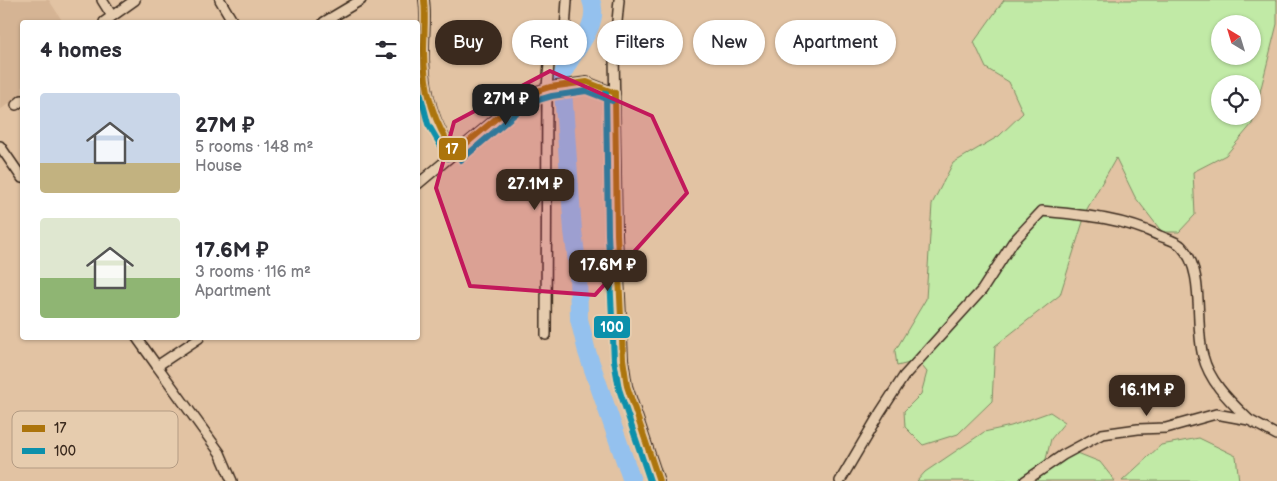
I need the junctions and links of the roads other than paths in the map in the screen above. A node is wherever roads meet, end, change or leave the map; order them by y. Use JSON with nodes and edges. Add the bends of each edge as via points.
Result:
{"nodes":[{"id":1,"x":102,"y":0,"type":"edge"},
{"id":2,"x":135,"y":0,"type":"edge"},
{"id":3,"x":220,"y":0,"type":"edge"},
{"id":4,"x":361,"y":0,"type":"edge"},
{"id":5,"x":424,"y":0,"type":"edge"},
{"id":6,"x":566,"y":0,"type":"edge"},
{"id":7,"x":619,"y":0,"type":"edge"},
{"id":8,"x":112,"y":16,"type":"junction"},
{"id":9,"x":107,"y":20,"type":"edge"},
{"id":10,"x":232,"y":20,"type":"edge"},
{"id":11,"x":327,"y":20,"type":"edge"},
{"id":12,"x":547,"y":88,"type":"junction"},
{"id":13,"x":615,"y":93,"type":"junction"},
{"id":14,"x":0,"y":146,"type":"edge"},
{"id":15,"x":455,"y":153,"type":"junction"},
{"id":16,"x":20,"y":175,"type":"edge"},
{"id":17,"x":420,"y":182,"type":"edge"},
{"id":18,"x":546,"y":335,"type":"dead end"},
{"id":19,"x":138,"y":340,"type":"edge"},
{"id":20,"x":197,"y":340,"type":"edge"},
{"id":21,"x":157,"y":366,"type":"junction"},
{"id":22,"x":1249,"y":420,"type":"junction"},
{"id":23,"x":1277,"y":435,"type":"edge"},
{"id":24,"x":232,"y":481,"type":"edge"},
{"id":25,"x":658,"y":481,"type":"edge"},
{"id":26,"x":840,"y":481,"type":"edge"},
{"id":27,"x":1025,"y":481,"type":"edge"}],
"edges":[{"from":1,"to":8,"type":"street"},
{"from":2,"to":8,"type":"street"},
{"from":3,"to":10,"type":"street"},
{"from":4,"to":11,"type":"street"},
{"from":5,"to":15,"type":"street","via":[[424,60],[428,87],[442,137]]},
{"from":6,"to":12,"type":"street","via":[[565,30],[548,64]]},
{"from":7,"to":13,"type":"street","via":[[614,54]]},
{"from":8,"to":9,"type":"street"},
{"from":12,"to":13,"type":"street","via":[[587,82]]},
{"from":12,"to":15,"type":"street","via":[[524,95]]},
{"from":12,"to":18,"type":"street"},
{"from":13,"to":25,"type":"street","via":[[623,359],[627,386]]},
{"from":14,"to":16,"type":"street"},
{"from":15,"to":17,"type":"street"},
{"from":19,"to":21,"type":"street"},
{"from":20,"to":21,"type":"street"},
{"from":21,"to":24,"type":"street","via":[[220,452]]},
{"from":22,"to":23,"type":"street"},
{"from":22,"to":26,"type":"street","via":[[1224,395],[1212,378],[1203,356],[1195,272],[1179,244],[1130,223],[1042,211],[1013,242],[982,290],[904,376]]},
{"from":22,"to":27,"type":"street","via":[[1216,414],[1166,428],[1102,434]]}]}
